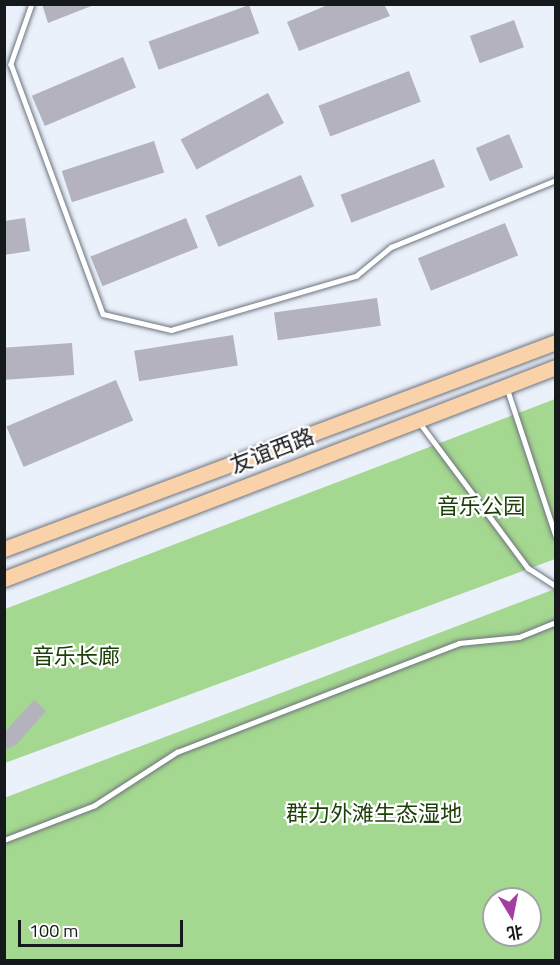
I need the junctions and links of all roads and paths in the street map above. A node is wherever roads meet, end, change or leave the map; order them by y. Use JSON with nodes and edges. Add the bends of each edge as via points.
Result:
{"nodes":[{"id":1,"x":32,"y":4,"type":"edge"},
{"id":2,"x":555,"y":180,"type":"edge"},
{"id":3,"x":555,"y":342,"type":"edge"},
{"id":4,"x":555,"y":367,"type":"edge"},
{"id":5,"x":507,"y":385,"type":"junction"},
{"id":6,"x":417,"y":419,"type":"junction"},
{"id":7,"x":555,"y":536,"type":"edge"},
{"id":8,"x":4,"y":549,"type":"edge"},
{"id":9,"x":4,"y":579,"type":"edge"},
{"id":10,"x":555,"y":586,"type":"edge"},
{"id":11,"x":555,"y":622,"type":"edge"},
{"id":12,"x":4,"y":840,"type":"edge"}],
"edges":[{"from":1,"to":2,"type":"lane","via":[[11,64],[57,176],[103,314],[171,330],[356,276],[391,247]]},
{"from":3,"to":8,"type":"main road","name":"友谊西路"},
{"from":4,"to":5,"type":"main road","name":"友谊西路"},
{"from":5,"to":6,"type":"main road","name":"友谊西路"},
{"from":5,"to":7,"type":"lane"},
{"from":6,"to":9,"type":"main road","name":"友谊西路"},
{"from":6,"to":10,"type":"lane","via":[[528,568]]},
{"from":11,"to":12,"type":"lane","via":[[519,637],[459,643],[177,752],[95,805]]}]}
